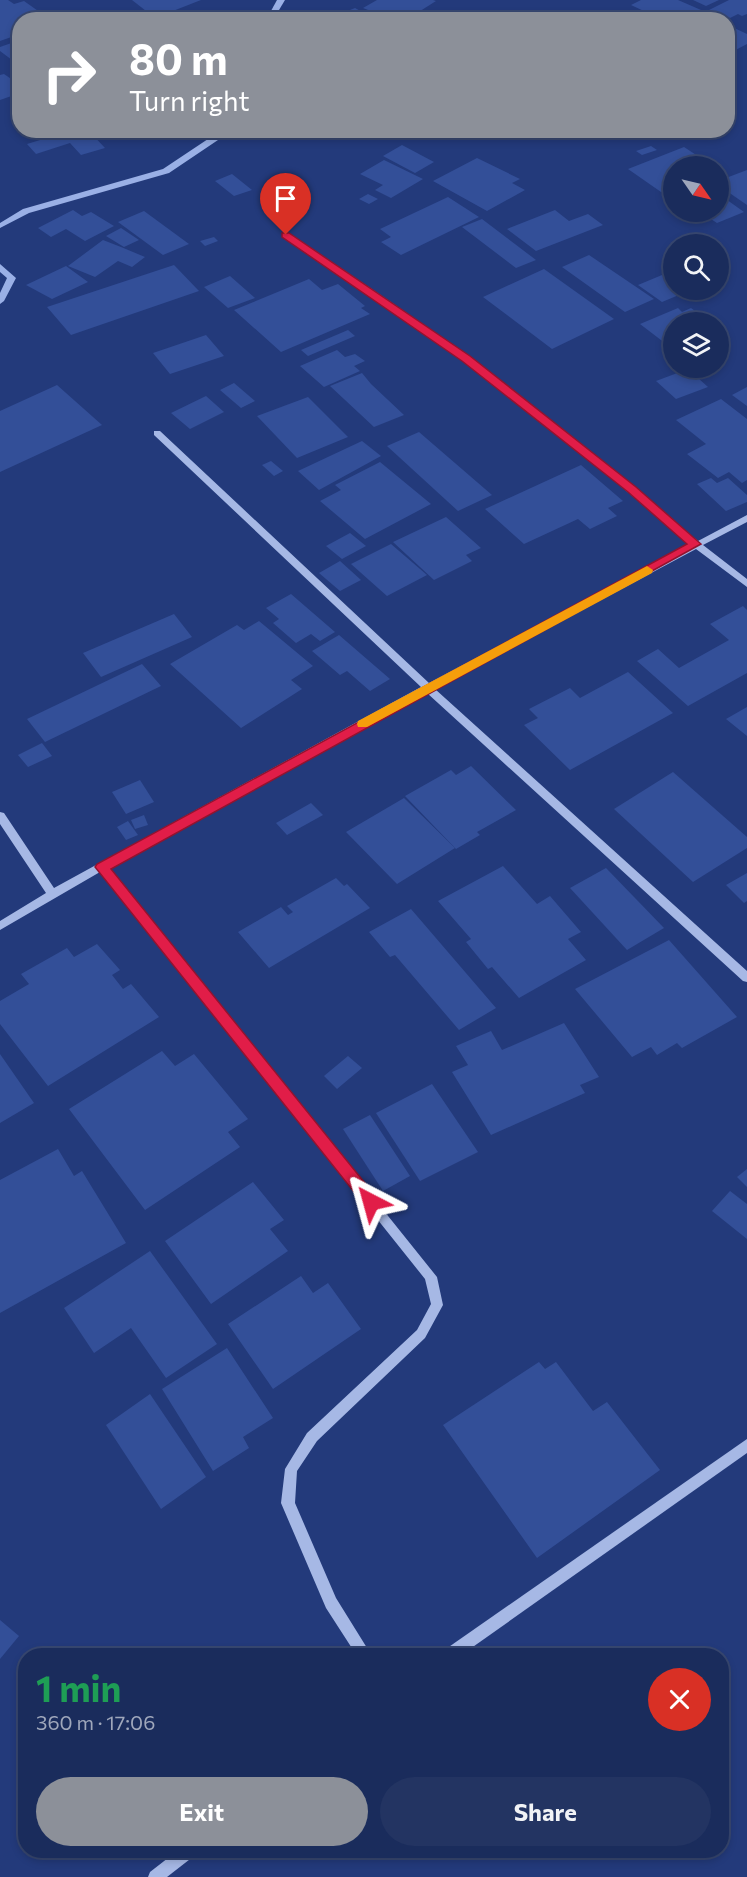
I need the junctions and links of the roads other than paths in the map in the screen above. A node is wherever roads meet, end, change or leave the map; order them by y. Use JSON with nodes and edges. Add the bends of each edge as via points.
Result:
{"nodes":[{"id":1,"x":286,"y":235,"type":"dead end"},
{"id":2,"x":157,"y":433,"type":"dead end"},
{"id":3,"x":747,"y":518,"type":"edge"},
{"id":4,"x":695,"y":544,"type":"junction"},
{"id":5,"x":747,"y":584,"type":"edge"},
{"id":6,"x":428,"y":688,"type":"junction"},
{"id":7,"x":0,"y":816,"type":"edge"},
{"id":8,"x":102,"y":867,"type":"junction"},
{"id":9,"x":52,"y":894,"type":"junction"},
{"id":10,"x":0,"y":926,"type":"edge"},
{"id":11,"x":747,"y":978,"type":"edge"},
{"id":12,"x":747,"y":1445,"type":"edge"},
{"id":13,"x":360,"y":1648,"type":"edge"},
{"id":14,"x":459,"y":1648,"type":"edge"},
{"id":15,"x":180,"y":1858,"type":"edge"},
{"id":16,"x":155,"y":1877,"type":"edge"}],
"edges":[{"from":1,"to":4,"type":"street","via":[[466,359],[632,489]]},
{"from":2,"to":6,"type":"street"},
{"from":3,"to":4,"type":"street"},
{"from":4,"to":5,"type":"street"},
{"from":4,"to":6,"type":"street"},
{"from":6,"to":8,"type":"street"},
{"from":6,"to":11,"type":"street"},
{"from":7,"to":9,"type":"street"},
{"from":8,"to":9,"type":"street"},
{"from":8,"to":13,"type":"street","via":[[431,1277],[437,1305],[421,1334],[312,1437],[291,1468],[288,1503],[331,1603]]},
{"from":9,"to":10,"type":"street"},
{"from":12,"to":14,"type":"street"},
{"from":15,"to":16,"type":"street"}]}
